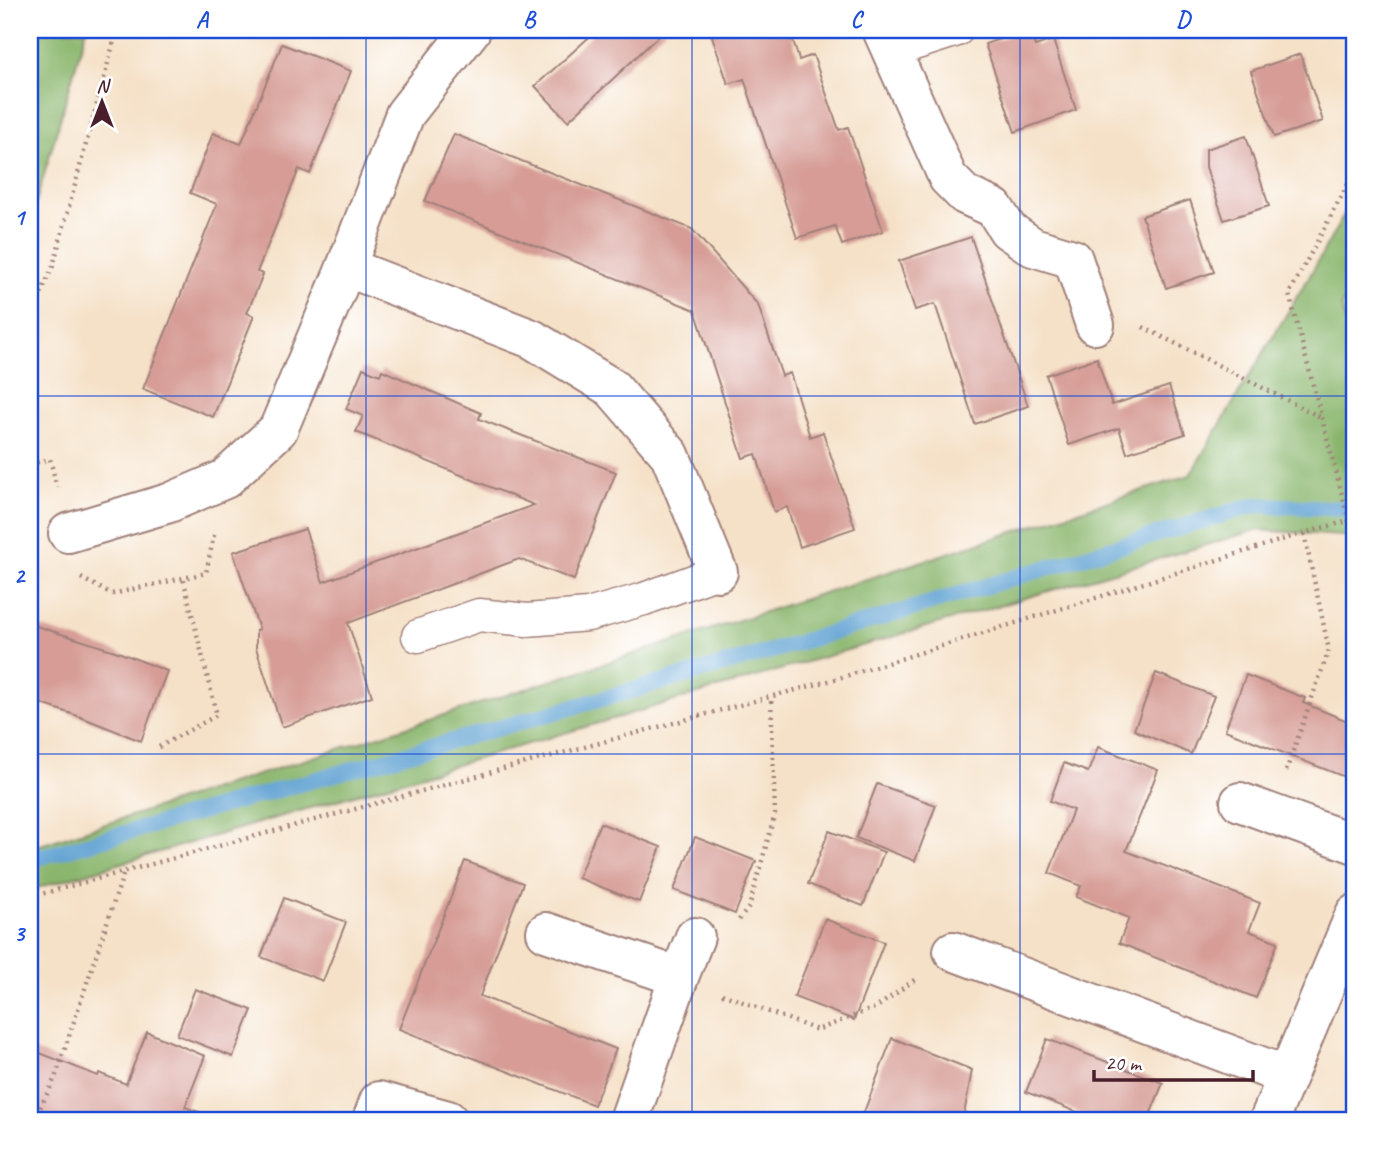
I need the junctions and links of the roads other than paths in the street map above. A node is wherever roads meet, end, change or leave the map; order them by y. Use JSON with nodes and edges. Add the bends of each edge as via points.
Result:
{"nodes":[{"id":1,"x":471,"y":30,"type":"edge"},
{"id":2,"x":957,"y":30,"type":"edge"},
{"id":3,"x":887,"y":40,"type":"edge"},
{"id":4,"x":346,"y":267,"type":"junction"},
{"id":5,"x":1096,"y":325,"type":"road end"},
{"id":6,"x":68,"y":533,"type":"dead end"},
{"id":7,"x":718,"y":572,"type":"joint"},
{"id":8,"x":418,"y":636,"type":"dead end"},
{"id":9,"x":1255,"y":808,"type":"road end"},
{"id":10,"x":1355,"y":844,"type":"edge"},
{"id":11,"x":1355,"y":914,"type":"edge"},
{"id":12,"x":546,"y":932,"type":"dead end"},
{"id":13,"x":695,"y":937,"type":"road end"},
{"id":14,"x":953,"y":951,"type":"road end"},
{"id":15,"x":679,"y":977,"type":"junction"},
{"id":16,"x":1287,"y":1076,"type":"junction"},
{"id":17,"x":372,"y":1120,"type":"edge"},
{"id":18,"x":447,"y":1120,"type":"edge"},
{"id":19,"x":629,"y":1120,"type":"edge"},
{"id":20,"x":1269,"y":1120,"type":"edge"}],
"edges":[{"from":1,"to":4,"type":"street","via":[[404,114]]},
{"from":2,"to":3,"type":"lane"},
{"from":3,"to":5,"type":"street","via":[[948,178],[965,195],[994,208],[1008,230],[1033,247],[1073,259]]},
{"from":4,"to":6,"type":"street","via":[[278,430],[225,479],[169,503]]},
{"from":4,"to":7,"type":"street","via":[[532,339],[612,388],[670,455]]},
{"from":7,"to":8,"type":"lane","via":[[588,615],[527,620],[479,615]]},
{"from":9,"to":10,"type":"street"},
{"from":11,"to":16,"type":"street"},
{"from":12,"to":15,"type":"street"},
{"from":13,"to":15,"type":"street"},
{"from":14,"to":16,"type":"street"},
{"from":15,"to":19,"type":"street"},
{"from":16,"to":20,"type":"street"},
{"from":17,"to":18,"type":"street","via":[[379,1101]]}]}
